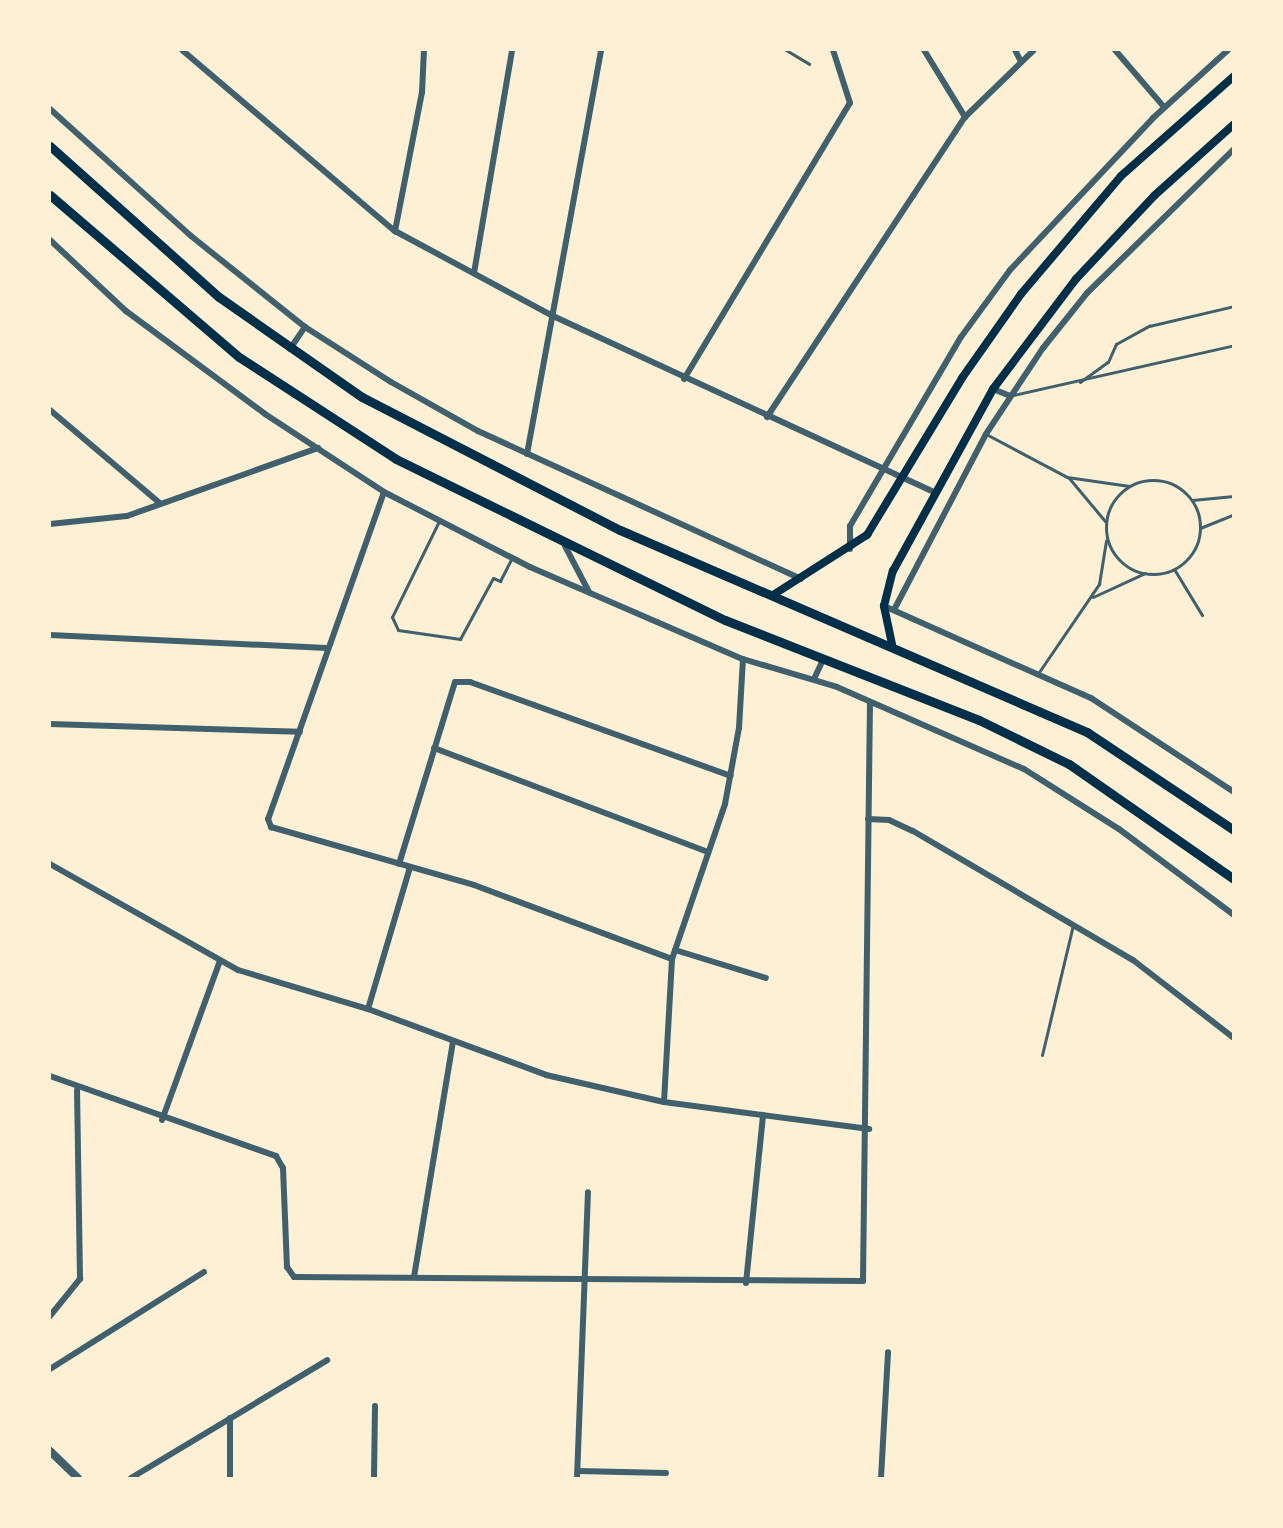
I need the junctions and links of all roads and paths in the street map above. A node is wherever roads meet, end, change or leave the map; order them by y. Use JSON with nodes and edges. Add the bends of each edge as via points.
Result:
{"nodes":[{"id":1,"x":182,"y":50,"type":"edge"},
{"id":2,"x":424,"y":50,"type":"edge"},
{"id":3,"x":512,"y":50,"type":"edge"},
{"id":4,"x":601,"y":50,"type":"edge"},
{"id":5,"x":786,"y":50,"type":"edge"},
{"id":6,"x":833,"y":50,"type":"edge"},
{"id":7,"x":924,"y":50,"type":"edge"},
{"id":8,"x":1015,"y":50,"type":"edge"},
{"id":9,"x":1034,"y":50,"type":"edge"},
{"id":10,"x":1115,"y":50,"type":"edge"},
{"id":11,"x":1228,"y":50,"type":"edge"},
{"id":12,"x":1021,"y":62,"type":"junction"},
{"id":13,"x":809,"y":64,"type":"dead end"},
{"id":14,"x":1233,"y":76,"type":"edge"},
{"id":15,"x":1164,"y":107,"type":"junction"},
{"id":16,"x":50,"y":109,"type":"edge"},
{"id":17,"x":965,"y":117,"type":"junction"},
{"id":18,"x":1233,"y":124,"type":"edge"},
{"id":19,"x":50,"y":146,"type":"edge"},
{"id":20,"x":1233,"y":149,"type":"edge"},
{"id":21,"x":50,"y":195,"type":"edge"},
{"id":22,"x":395,"y":231,"type":"junction"},
{"id":23,"x":50,"y":240,"type":"edge"},
{"id":24,"x":474,"y":273,"type":"junction"},
{"id":25,"x":1233,"y":306,"type":"edge"},
{"id":26,"x":553,"y":316,"type":"junction"},
{"id":27,"x":305,"y":327,"type":"junction"},
{"id":28,"x":1233,"y":345,"type":"edge"},
{"id":29,"x":290,"y":349,"type":"junction"},
{"id":30,"x":684,"y":379,"type":"junction"},
{"id":31,"x":1079,"y":383,"type":"junction"},
{"id":32,"x":993,"y":389,"type":"junction"},
{"id":33,"x":1010,"y":396,"type":"junction"},
{"id":34,"x":50,"y":410,"type":"edge"},
{"id":35,"x":767,"y":417,"type":"junction"},
{"id":36,"x":973,"y":426,"type":"junction"},
{"id":37,"x":986,"y":434,"type":"junction"},
{"id":38,"x":318,"y":448,"type":"junction"},
{"id":39,"x":527,"y":454,"type":"junction"},
{"id":40,"x":886,"y":470,"type":"junction"},
{"id":41,"x":901,"y":477,"type":"junction"},
{"id":42,"x":1067,"y":477,"type":"junction"},
{"id":43,"x":1129,"y":486,"type":"junction"},
{"id":44,"x":384,"y":492,"type":"junction"},
{"id":45,"x":936,"y":493,"type":"junction"},
{"id":46,"x":1233,"y":496,"type":"edge"},
{"id":47,"x":1192,"y":500,"type":"junction"},
{"id":48,"x":161,"y":504,"type":"junction"},
{"id":49,"x":1233,"y":514,"type":"edge"},
{"id":50,"x":439,"y":520,"type":"junction"},
{"id":51,"x":1106,"y":521,"type":"junction"},
{"id":52,"x":50,"y":524,"type":"edge"},
{"id":53,"x":1200,"y":528,"type":"junction"},
{"id":54,"x":1106,"y":537,"type":"junction"},
{"id":55,"x":565,"y":546,"type":"junction"},
{"id":56,"x":850,"y":549,"type":"junction"},
{"id":57,"x":512,"y":558,"type":"junction"},
{"id":58,"x":1174,"y":569,"type":"junction"},
{"id":59,"x":1145,"y":573,"type":"junction"},
{"id":60,"x":801,"y":579,"type":"junction"},
{"id":61,"x":589,"y":592,"type":"junction"},
{"id":62,"x":773,"y":596,"type":"junction"},
{"id":63,"x":1092,"y":598,"type":"junction"},
{"id":64,"x":884,"y":606,"type":"junction"},
{"id":65,"x":895,"y":608,"type":"junction"},
{"id":66,"x":1202,"y":615,"type":"dead end"},
{"id":67,"x":50,"y":635,"type":"edge"},
{"id":68,"x":892,"y":644,"type":"junction"},
{"id":69,"x":327,"y":648,"type":"junction"},
{"id":70,"x":743,"y":658,"type":"junction"},
{"id":71,"x":823,"y":660,"type":"junction"},
{"id":72,"x":1039,"y":672,"type":"junction"},
{"id":73,"x":814,"y":679,"type":"junction"},
{"id":74,"x":870,"y":702,"type":"junction"},
{"id":75,"x":50,"y":724,"type":"edge"},
{"id":76,"x":300,"y":732,"type":"junction"},
{"id":77,"x":434,"y":748,"type":"junction"},
{"id":78,"x":731,"y":776,"type":"junction"},
{"id":79,"x":1233,"y":792,"type":"edge"},
{"id":80,"x":868,"y":819,"type":"junction"},
{"id":81,"x":1233,"y":830,"type":"edge"},
{"id":82,"x":708,"y":852,"type":"junction"},
{"id":83,"x":50,"y":864,"type":"edge"},
{"id":84,"x":399,"y":864,"type":"junction"},
{"id":85,"x":410,"y":867,"type":"junction"},
{"id":86,"x":1233,"y":879,"type":"edge"},
{"id":87,"x":1233,"y":915,"type":"edge"},
{"id":88,"x":1074,"y":925,"type":"junction"},
{"id":89,"x":675,"y":950,"type":"junction"},
{"id":90,"x":672,"y":959,"type":"junction"},
{"id":91,"x":220,"y":961,"type":"junction"},
{"id":92,"x":766,"y":978,"type":"dead end"},
{"id":93,"x":368,"y":1009,"type":"junction"},
{"id":94,"x":1233,"y":1038,"type":"edge"},
{"id":95,"x":453,"y":1041,"type":"junction"},
{"id":96,"x":1042,"y":1055,"type":"dead end"},
{"id":97,"x":50,"y":1076,"type":"edge"},
{"id":98,"x":77,"y":1090,"type":"junction"},
{"id":99,"x":664,"y":1102,"type":"junction"},
{"id":100,"x":764,"y":1115,"type":"junction"},
{"id":101,"x":162,"y":1120,"type":"junction"},
{"id":102,"x":869,"y":1129,"type":"junction"},
{"id":103,"x":588,"y":1192,"type":"dead end"},
{"id":104,"x":204,"y":1272,"type":"dead end"},
{"id":105,"x":414,"y":1276,"type":"junction"},
{"id":106,"x":583,"y":1281,"type":"junction"},
{"id":107,"x":746,"y":1283,"type":"junction"},
{"id":108,"x":50,"y":1316,"type":"edge"},
{"id":109,"x":888,"y":1352,"type":"dead end"},
{"id":110,"x":327,"y":1360,"type":"dead end"},
{"id":111,"x":50,"y":1369,"type":"edge"},
{"id":112,"x":375,"y":1406,"type":"dead end"},
{"id":113,"x":230,"y":1419,"type":"junction"},
{"id":114,"x":50,"y":1451,"type":"edge"},
{"id":115,"x":666,"y":1473,"type":"dead end"},
{"id":116,"x":577,"y":1475,"type":"edge"},
{"id":117,"x":634,"y":1475,"type":"edge"},
{"id":118,"x":78,"y":1479,"type":"edge"},
{"id":119,"x":131,"y":1479,"type":"edge"},
{"id":120,"x":230,"y":1479,"type":"edge"},
{"id":121,"x":374,"y":1479,"type":"edge"},
{"id":122,"x":881,"y":1479,"type":"edge"}],
"edges":[{"from":1,"to":22,"type":"street"},
{"from":2,"to":22,"type":"street","via":[[422,92]]},
{"from":3,"to":24,"type":"street"},
{"from":4,"to":26,"type":"street"},
{"from":5,"to":13,"type":"lane"},
{"from":6,"to":30,"type":"street","via":[[850,103]]},
{"from":7,"to":17,"type":"street"},
{"from":8,"to":12,"type":"street"},
{"from":9,"to":12,"type":"street"},
{"from":10,"to":15,"type":"street"},
{"from":11,"to":15,"type":"street"},
{"from":12,"to":17,"type":"street"},
{"from":14,"to":41,"type":"main road","via":[[1121,176],[1021,294]]},
{"from":15,"to":40,"type":"street","via":[[1010,270],[961,337]]},
{"from":16,"to":27,"type":"street","via":[[191,236]]},
{"from":17,"to":35,"type":"street"},
{"from":18,"to":32,"type":"main road","via":[[1155,195],[1076,279]]},
{"from":19,"to":29,"type":"main road","via":[[219,297]]},
{"from":20,"to":33,"type":"street","via":[[1087,293]]},
{"from":21,"to":55,"type":"main road","via":[[239,357],[315,410]]},
{"from":22,"to":24,"type":"street"},
{"from":23,"to":38,"type":"street","via":[[126,311]]},
{"from":24,"to":26,"type":"street"},
{"from":25,"to":31,"type":"lane","via":[[1149,327],[1116,344],[1108,362]]},
{"from":26,"to":30,"type":"street"},
{"from":26,"to":39,"type":"street"},
{"from":27,"to":29,"type":"street"},
{"from":27,"to":39,"type":"street","via":[[391,382]]},
{"from":28,"to":31,"type":"lane"},
{"from":29,"to":62,"type":"main road","via":[[362,398],[517,482]]},
{"from":30,"to":35,"type":"street"},
{"from":31,"to":33,"type":"lane"},
{"from":32,"to":33,"type":"street"},
{"from":32,"to":36,"type":"main road"},
{"from":33,"to":37,"type":"street"},
{"from":34,"to":48,"type":"street"},
{"from":35,"to":40,"type":"street"},
{"from":36,"to":37,"type":"street"},
{"from":36,"to":45,"type":"main road"},
{"from":37,"to":42,"type":"lane"},
{"from":37,"to":65,"type":"street"},
{"from":38,"to":44,"type":"street"},
{"from":38,"to":48,"type":"street"},
{"from":39,"to":60,"type":"street"},
{"from":40,"to":41,"type":"street"},
{"from":40,"to":56,"type":"street","via":[[850,526]]},
{"from":41,"to":45,"type":"street"},
{"from":41,"to":56,"type":"main road","via":[[867,535]]},
{"from":42,"to":43,"type":"lane"},
{"from":42,"to":51,"type":"lane"},
{"from":43,"to":47,"type":"lane","via":[[1163,481]]},
{"from":43,"to":51,"type":"lane","via":[[1116,498]]},
{"from":44,"to":50,"type":"street"},
{"from":44,"to":69,"type":"street"},
{"from":45,"to":64,"type":"main road","via":[[893,572]]},
{"from":46,"to":47,"type":"lane"},
{"from":47,"to":53,"type":"lane"},
{"from":48,"to":52,"type":"street","via":[[127,516]]},
{"from":49,"to":53,"type":"lane"},
{"from":50,"to":57,"type":"street"},
{"from":50,"to":57,"type":"lane","via":[[392,617],[398,630],[460,639],[493,578],[500,581]]},
{"from":51,"to":54,"type":"lane"},
{"from":53,"to":58,"type":"lane","via":[[1190,556]]},
{"from":54,"to":59,"type":"lane","via":[[1119,559]]},
{"from":54,"to":63,"type":"lane","via":[[1104,569]]},
{"from":55,"to":61,"type":"street"},
{"from":55,"to":71,"type":"main road"},
{"from":56,"to":60,"type":"main road"},
{"from":57,"to":61,"type":"street"},
{"from":58,"to":59,"type":"lane"},
{"from":58,"to":66,"type":"lane"},
{"from":59,"to":63,"type":"lane"},
{"from":60,"to":62,"type":"main road"},
{"from":61,"to":70,"type":"street"},
{"from":62,"to":68,"type":"main road"},
{"from":63,"to":72,"type":"lane"},
{"from":64,"to":65,"type":"street"},
{"from":64,"to":68,"type":"main road"},
{"from":65,"to":72,"type":"street"},
{"from":67,"to":69,"type":"street"},
{"from":68,"to":81,"type":"main road","via":[[1087,732]]},
{"from":69,"to":76,"type":"street"},
{"from":70,"to":73,"type":"street"},
{"from":70,"to":78,"type":"street"},
{"from":71,"to":73,"type":"street"},
{"from":71,"to":86,"type":"main road","via":[[980,720],[1069,764]]},
{"from":72,"to":79,"type":"street","via":[[1091,698]]},
{"from":73,"to":74,"type":"street"},
{"from":74,"to":80,"type":"street"},
{"from":74,"to":87,"type":"street","via":[[1024,769],[1119,830]]},
{"from":75,"to":76,"type":"street"},
{"from":76,"to":84,"type":"street","via":[[268,824]]},
{"from":77,"to":78,"type":"street","via":[[459,681]]},
{"from":77,"to":82,"type":"street"},
{"from":77,"to":84,"type":"street"},
{"from":78,"to":82,"type":"street"},
{"from":80,"to":88,"type":"street","via":[[890,820],[913,831]]},
{"from":80,"to":102,"type":"street"},
{"from":82,"to":89,"type":"street"},
{"from":83,"to":91,"type":"street"},
{"from":84,"to":85,"type":"street"},
{"from":85,"to":90,"type":"street"},
{"from":85,"to":93,"type":"street"},
{"from":88,"to":94,"type":"street","via":[[1133,960]]},
{"from":88,"to":96,"type":"lane"},
{"from":89,"to":90,"type":"street"},
{"from":89,"to":92,"type":"street"},
{"from":90,"to":99,"type":"street"},
{"from":91,"to":93,"type":"street"},
{"from":91,"to":101,"type":"street"},
{"from":93,"to":95,"type":"street"},
{"from":95,"to":99,"type":"street","via":[[546,1075]]},
{"from":95,"to":105,"type":"street"},
{"from":97,"to":98,"type":"street"},
{"from":98,"to":101,"type":"street"},
{"from":98,"to":108,"type":"street","via":[[80,1279]]},
{"from":99,"to":100,"type":"street"},
{"from":100,"to":102,"type":"street"},
{"from":100,"to":107,"type":"street"},
{"from":101,"to":105,"type":"street","via":[[282,1161],[289,1275]]},
{"from":102,"to":107,"type":"street","via":[[863,1281]]},
{"from":103,"to":106,"type":"street"},
{"from":104,"to":111,"type":"street"},
{"from":105,"to":106,"type":"street"},
{"from":106,"to":107,"type":"street"},
{"from":106,"to":116,"type":"street"},
{"from":109,"to":122,"type":"street"},
{"from":110,"to":113,"type":"street"},
{"from":112,"to":121,"type":"street"},
{"from":113,"to":119,"type":"street"},
{"from":113,"to":120,"type":"street"},
{"from":114,"to":118,"type":"street"},
{"from":115,"to":117,"type":"street"},
{"from":116,"to":117,"type":"street"}]}
